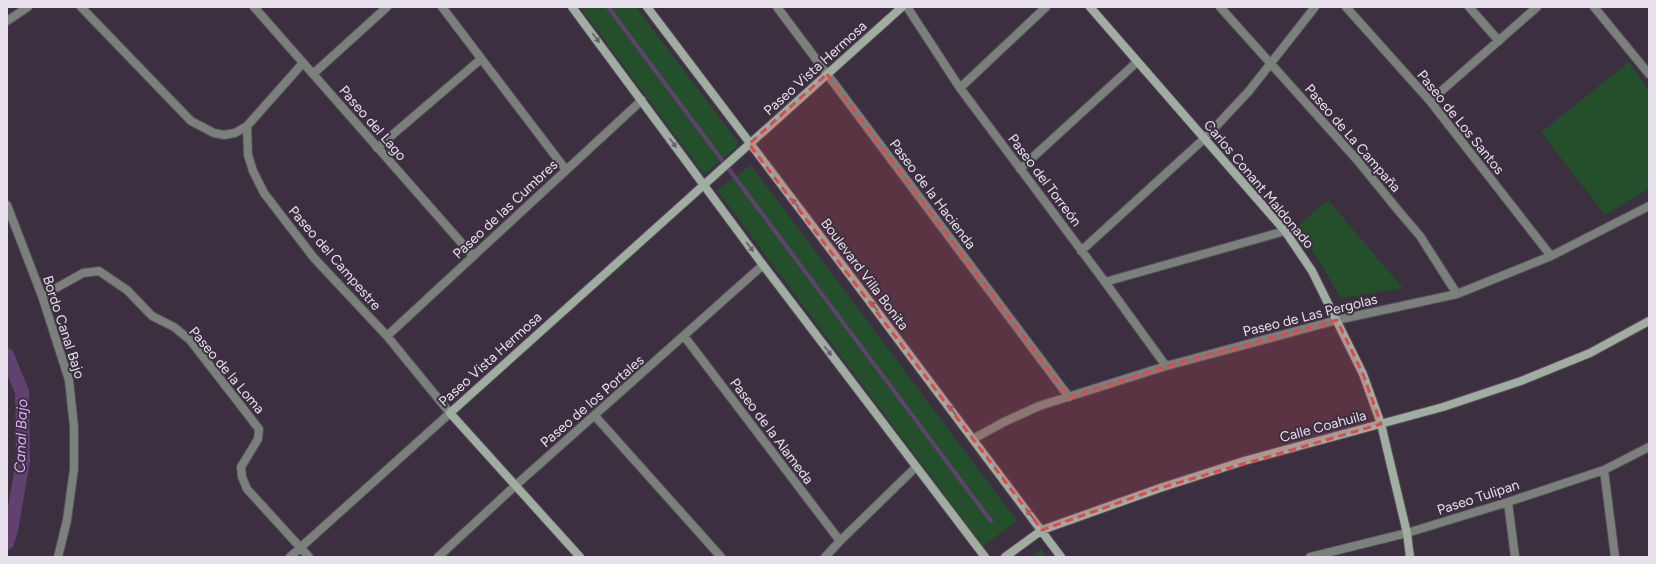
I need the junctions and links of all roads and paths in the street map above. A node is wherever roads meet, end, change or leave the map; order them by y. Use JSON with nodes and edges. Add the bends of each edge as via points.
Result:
{"nodes":[{"id":1,"x":28,"y":7,"type":"edge"},
{"id":2,"x":81,"y":7,"type":"edge"},
{"id":3,"x":254,"y":7,"type":"edge"},
{"id":4,"x":387,"y":7,"type":"edge"},
{"id":5,"x":442,"y":7,"type":"edge"},
{"id":6,"x":572,"y":7,"type":"edge"},
{"id":7,"x":646,"y":7,"type":"edge"},
{"id":8,"x":777,"y":7,"type":"edge"},
{"id":9,"x":902,"y":7,"type":"edge"},
{"id":10,"x":907,"y":7,"type":"edge"},
{"id":11,"x":1046,"y":7,"type":"edge"},
{"id":12,"x":1090,"y":7,"type":"edge"},
{"id":13,"x":1220,"y":7,"type":"edge"},
{"id":14,"x":1315,"y":7,"type":"edge"},
{"id":15,"x":1346,"y":7,"type":"edge"},
{"id":16,"x":1469,"y":7,"type":"edge"},
{"id":17,"x":1537,"y":7,"type":"edge"},
{"id":18,"x":1594,"y":7,"type":"edge"},
{"id":19,"x":7,"y":21,"type":"edge"},
{"id":20,"x":1499,"y":41,"type":"junction"},
{"id":21,"x":481,"y":59,"type":"junction"},
{"id":22,"x":1137,"y":62,"type":"junction"},
{"id":23,"x":303,"y":63,"type":"junction"},
{"id":24,"x":1271,"y":64,"type":"junction"},
{"id":25,"x":1649,"y":72,"type":"edge"},
{"id":26,"x":313,"y":74,"type":"junction"},
{"id":27,"x":827,"y":74,"type":"junction"},
{"id":28,"x":960,"y":88,"type":"junction"},
{"id":29,"x":642,"y":100,"type":"junction"},
{"id":30,"x":1430,"y":101,"type":"junction"},
{"id":31,"x":247,"y":126,"type":"junction"},
{"id":32,"x":1205,"y":138,"type":"junction"},
{"id":33,"x":747,"y":146,"type":"junction"},
{"id":34,"x":377,"y":148,"type":"junction"},
{"id":35,"x":1020,"y":169,"type":"junction"},
{"id":36,"x":566,"y":170,"type":"junction"},
{"id":37,"x":705,"y":182,"type":"junction"},
{"id":38,"x":7,"y":205,"type":"edge"},
{"id":39,"x":1649,"y":206,"type":"edge"},
{"id":40,"x":1285,"y":231,"type":"junction"},
{"id":41,"x":1081,"y":251,"type":"junction"},
{"id":42,"x":473,"y":256,"type":"junction"},
{"id":43,"x":1551,"y":256,"type":"junction"},
{"id":44,"x":763,"y":265,"type":"junction"},
{"id":45,"x":1105,"y":282,"type":"junction"},
{"id":46,"x":1456,"y":294,"type":"junction"},
{"id":47,"x":42,"y":296,"type":"junction"},
{"id":48,"x":1337,"y":320,"type":"junction"},
{"id":49,"x":1649,"y":321,"type":"edge"},
{"id":50,"x":386,"y":336,"type":"junction"},
{"id":51,"x":684,"y":336,"type":"junction"},
{"id":52,"x":1166,"y":366,"type":"junction"},
{"id":53,"x":1068,"y":396,"type":"junction"},
{"id":54,"x":450,"y":413,"type":"junction"},
{"id":55,"x":595,"y":416,"type":"junction"},
{"id":56,"x":1381,"y":424,"type":"junction"},
{"id":57,"x":973,"y":439,"type":"junction"},
{"id":58,"x":1649,"y":448,"type":"edge"},
{"id":59,"x":916,"y":467,"type":"junction"},
{"id":60,"x":1604,"y":470,"type":"junction"},
{"id":61,"x":516,"y":485,"type":"junction"},
{"id":62,"x":1508,"y":502,"type":"junction"},
{"id":63,"x":1038,"y":533,"type":"junction"},
{"id":64,"x":1407,"y":533,"type":"junction"},
{"id":65,"x":840,"y":541,"type":"junction"},
{"id":66,"x":301,"y":547,"type":"junction"},
{"id":67,"x":442,"y":556,"type":"edge"},
{"id":68,"x":58,"y":557,"type":"edge"},
{"id":69,"x":290,"y":557,"type":"edge"},
{"id":70,"x":309,"y":557,"type":"edge"},
{"id":71,"x":580,"y":557,"type":"edge"},
{"id":72,"x":721,"y":557,"type":"edge"},
{"id":73,"x":825,"y":557,"type":"edge"},
{"id":74,"x":985,"y":557,"type":"edge"},
{"id":75,"x":1005,"y":557,"type":"edge"},
{"id":76,"x":1061,"y":557,"type":"edge"},
{"id":77,"x":1310,"y":557,"type":"edge"},
{"id":78,"x":1410,"y":557,"type":"edge"},
{"id":79,"x":1515,"y":557,"type":"edge"},
{"id":80,"x":1615,"y":557,"type":"edge"}],
"edges":[{"from":1,"to":19,"type":"street"},
{"from":2,"to":31,"type":"street","via":[[191,121],[209,131],[224,135],[235,133]]},
{"from":3,"to":23,"type":"street","name":"Paseo del Lago"},
{"from":4,"to":26,"type":"street"},
{"from":5,"to":21,"type":"street"},
{"from":6,"to":29,"type":"street","one_way":true},
{"from":7,"to":33,"type":"street","name":"Boulevard Villa Bonita"},
{"from":8,"to":27,"type":"street","name":"Paseo de la Hacienda"},
{"from":9,"to":27,"type":"street","name":"Paseo Vista Hermosa"},
{"from":10,"to":28,"type":"street","name":"Paseo del Torreón"},
{"from":11,"to":28,"type":"street"},
{"from":12,"to":22,"type":"street","name":"Carlos Conant Maldonado"},
{"from":13,"to":24,"type":"street","name":"Paseo de La Campaña"},
{"from":14,"to":24,"type":"street"},
{"from":15,"to":30,"type":"street","name":"Paseo de Los Santos"},
{"from":16,"to":20,"type":"street"},
{"from":17,"to":20,"type":"street"},
{"from":18,"to":25,"type":"street"},
{"from":20,"to":30,"type":"street"},
{"from":21,"to":34,"type":"street"},
{"from":21,"to":36,"type":"street"},
{"from":22,"to":32,"type":"street","name":"Carlos Conant Maldonado"},
{"from":22,"to":35,"type":"street"},
{"from":23,"to":26,"type":"street","name":"Paseo del Lago"},
{"from":23,"to":31,"type":"street"},
{"from":24,"to":32,"type":"street"},
{"from":24,"to":46,"type":"street","name":"Paseo de La Campaña","via":[[1420,236]]},
{"from":26,"to":34,"type":"street","name":"Paseo del Lago"},
{"from":27,"to":33,"type":"street","name":"Paseo Vista Hermosa"},
{"from":27,"to":53,"type":"street","name":"Paseo de la Hacienda"},
{"from":28,"to":35,"type":"street","name":"Paseo del Torreón"},
{"from":29,"to":36,"type":"street","name":"Paseo de las Cumbres"},
{"from":29,"to":37,"type":"street","one_way":true},
{"from":30,"to":43,"type":"street","name":"Paseo de Los Santos"},
{"from":31,"to":50,"type":"street","name":"Paseo del Campestre","via":[[248,155],[264,193],[314,258]]},
{"from":32,"to":40,"type":"street","name":"Carlos Conant Maldonado"},
{"from":32,"to":41,"type":"street"},
{"from":33,"to":37,"type":"street","name":"Paseo Vista Hermosa"},
{"from":57,"to":33,"type":"street","name":"Boulevard Villa Bonita","one_way":true},
{"from":34,"to":42,"type":"street","name":"Paseo del Lago"},
{"from":35,"to":41,"type":"street","name":"Paseo del Torreón"},
{"from":36,"to":42,"type":"street","name":"Paseo de las Cumbres"},
{"from":37,"to":44,"type":"street","one_way":true},
{"from":37,"to":54,"type":"street","name":"Paseo Vista Hermosa"},
{"from":38,"to":47,"type":"street","name":"Bordo Canal Bajo"},
{"from":39,"to":43,"type":"street","name":"Paseo de Las Pergolas"},
{"from":40,"to":45,"type":"street"},
{"from":40,"to":48,"type":"street","name":"Carlos Conant Maldonado","via":[[1312,271]]},
{"from":41,"to":45,"type":"street","name":"Paseo del Torreón"},
{"from":42,"to":50,"type":"street","name":"Paseo de las Cumbres"},
{"from":43,"to":46,"type":"street","name":"Paseo de Las Pergolas"},
{"from":44,"to":51,"type":"street","name":"Paseo de los Portales"},
{"from":44,"to":59,"type":"street","one_way":true},
{"from":45,"to":52,"type":"street","name":"Paseo del Torreón"},
{"from":46,"to":48,"type":"street","name":"Paseo de Las Pergolas"},
{"from":47,"to":66,"type":"street","name":"Paseo de la Loma","via":[[83,273],[99,271],[127,290],[152,316],[174,327],[190,340],[260,429],[258,438],[241,467],[247,489]]},
{"from":47,"to":68,"type":"street","name":"Bordo Canal Bajo","via":[[69,380],[74,427],[74,469]]},
{"from":48,"to":52,"type":"street","name":"Paseo de Las Pergolas"},
{"from":48,"to":56,"type":"street","name":"Carlos Conant Maldonado","via":[[1363,374]]},
{"from":49,"to":56,"type":"street","name":"Calle Coahuila","via":[[1590,353],[1521,381]]},
{"from":50,"to":54,"type":"street","name":"Paseo del Campestre"},
{"from":51,"to":55,"type":"street","name":"Paseo de los Portales"},
{"from":51,"to":65,"type":"street","name":"Paseo de la Alameda"},
{"from":52,"to":53,"type":"street","name":"Paseo de Las Pergolas"},
{"from":53,"to":57,"type":"street","name":"Paseo de Las Pergolas","via":[[1039,406]]},
{"from":54,"to":61,"type":"street","name":"Paseo del Campestre"},
{"from":54,"to":66,"type":"street","name":"Paseo Vista Hermosa"},
{"from":55,"to":61,"type":"street","name":"Paseo de los Portales"},
{"from":55,"to":72,"type":"street"},
{"from":56,"to":63,"type":"street","name":"Calle Coahuila","via":[[1244,461],[1160,488]]},
{"from":56,"to":64,"type":"street","name":"Carlos Conant Maldonado"},
{"from":63,"to":57,"type":"street","name":"Boulevard Villa Bonita","one_way":true},
{"from":58,"to":60,"type":"street","name":"Paseo Tulipan"},
{"from":59,"to":65,"type":"street"},
{"from":59,"to":74,"type":"street"},
{"from":60,"to":62,"type":"street","name":"Paseo Tulipan"},
{"from":60,"to":80,"type":"street"},
{"from":61,"to":67,"type":"street","name":"Paseo de los Portales"},
{"from":61,"to":71,"type":"street","name":"Paseo del Campestre"},
{"from":62,"to":64,"type":"street","name":"Paseo Tulipan"},
{"from":62,"to":79,"type":"street"},
{"from":63,"to":75,"type":"street","name":"Calle Coahuila"},
{"from":63,"to":76,"type":"street","name":"Boulevard Villa Bonita"},
{"from":64,"to":77,"type":"street","name":"Paseo Tulipan"},
{"from":64,"to":78,"type":"street","name":"Carlos Conant Maldonado"},
{"from":65,"to":73,"type":"street"},
{"from":66,"to":69,"type":"street","name":"Paseo Vista Hermosa"},
{"from":66,"to":70,"type":"street","name":"Paseo de la Loma"}]}
